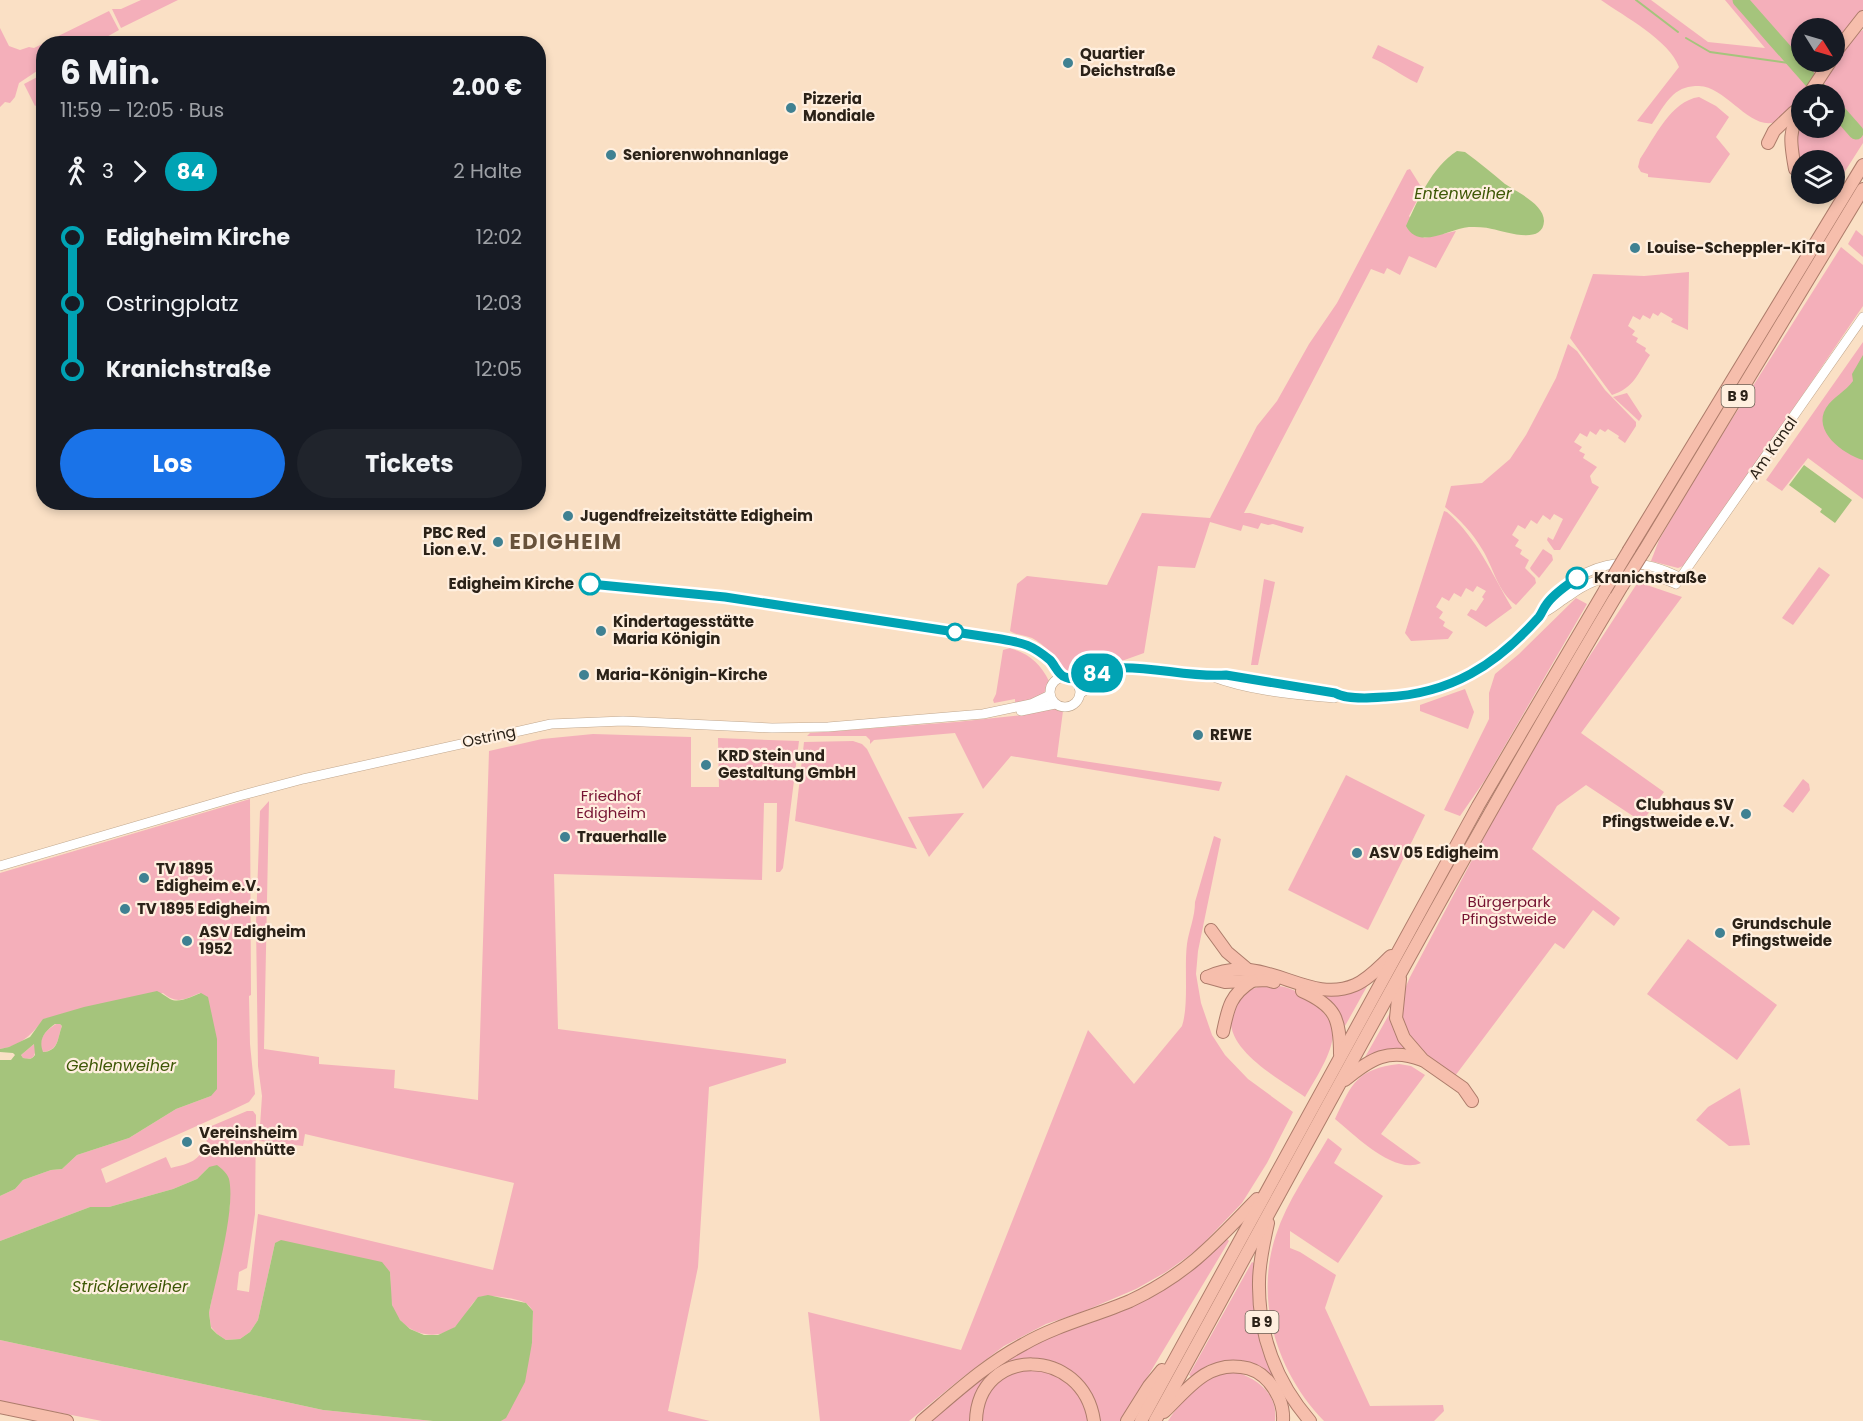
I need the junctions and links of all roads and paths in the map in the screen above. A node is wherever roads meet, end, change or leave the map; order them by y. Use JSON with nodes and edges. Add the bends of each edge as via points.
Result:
{"nodes":[{"id":1,"x":1863,"y":17,"type":"edge"},
{"id":2,"x":1863,"y":26,"type":"edge"},
{"id":3,"x":1851,"y":32,"type":"junction"},
{"id":4,"x":1845,"y":40,"type":"edge"},
{"id":5,"x":1791,"y":115,"type":"edge"},
{"id":6,"x":1791,"y":126,"type":"edge"},
{"id":7,"x":1863,"y":165,"type":"edge"},
{"id":8,"x":1863,"y":189,"type":"edge"},
{"id":9,"x":1848,"y":202,"type":"junction"},
{"id":10,"x":1827,"y":236,"type":"junction"},
{"id":11,"x":1863,"y":317,"type":"edge"},
{"id":12,"x":1632,"y":556,"type":"junction"},
{"id":13,"x":1679,"y":581,"type":"junction"},
{"id":14,"x":1541,"y":614,"type":"junction"},
{"id":15,"x":1119,"y":669,"type":"junction"},
{"id":16,"x":1075,"y":681,"type":"junction"},
{"id":17,"x":1081,"y":693,"type":"junction"},
{"id":18,"x":1053,"y":699,"type":"junction"},
{"id":19,"x":0,"y":866,"type":"edge"},
{"id":20,"x":1211,"y":930,"type":"dead end"},
{"id":21,"x":1399,"y":949,"type":"junction"},
{"id":22,"x":1246,"y":968,"type":"junction"},
{"id":23,"x":1401,"y":972,"type":"junction"},
{"id":24,"x":1255,"y":980,"type":"junction"},
{"id":25,"x":1223,"y":1032,"type":"dead end"},
{"id":26,"x":1340,"y":1056,"type":"junction"},
{"id":27,"x":1423,"y":1060,"type":"junction"},
{"id":28,"x":1339,"y":1086,"type":"junction"},
{"id":29,"x":1472,"y":1101,"type":"dead end"},
{"id":30,"x":1268,"y":1187,"type":"junction"},
{"id":31,"x":1270,"y":1212,"type":"junction"},
{"id":32,"x":1182,"y":1346,"type":"junction"},
{"id":33,"x":0,"y":1407,"type":"edge"},
{"id":34,"x":1156,"y":1420,"type":"edge"},
{"id":35,"x":67,"y":1421,"type":"edge"},
{"id":36,"x":922,"y":1421,"type":"edge"},
{"id":37,"x":976,"y":1421,"type":"edge"},
{"id":38,"x":1094,"y":1421,"type":"edge"},
{"id":39,"x":1127,"y":1421,"type":"edge"},
{"id":40,"x":1141,"y":1421,"type":"edge"},
{"id":41,"x":1283,"y":1421,"type":"edge"},
{"id":42,"x":1310,"y":1421,"type":"edge"}],
"edges":[{"from":1,"to":3,"type":"highway"},
{"from":2,"to":3,"type":"highway"},
{"from":3,"to":4,"type":"highway"},
{"from":5,"to":6,"type":"highway","via":[[1768,142],[1779,139]]},
{"from":7,"to":9,"type":"highway","number":"B 9"},
{"from":8,"to":9,"type":"highway","number":"B 9"},
{"from":9,"to":10,"type":"highway","number":"B 9"},
{"from":10,"to":12,"type":"highway","number":"B 9"},
{"from":10,"to":23,"type":"highway","number":"B 9","bridge":true,"via":[[1532,738]]},
{"from":11,"to":13,"type":"street","name":"Am Kanal"},
{"from":12,"to":13,"type":"street"},
{"from":12,"to":14,"type":"street","via":[[1579,576],[1547,603]]},
{"from":12,"to":21,"type":"highway","number":"B 9","bridge":true,"via":[[1605,590]]},
{"from":13,"to":14,"type":"street","via":[[1627,573],[1594,581]]},
{"from":14,"to":15,"type":"street","via":[[1488,664],[1449,685],[1416,694],[1340,696],[1226,675]]},
{"from":15,"to":16,"type":"street","via":[[1111,668]]},
{"from":15,"to":17,"type":"street"},
{"from":16,"to":17,"type":"street"},
{"from":16,"to":18,"type":"street","via":[[1068,677],[1057,680],[1052,686]]},
{"from":17,"to":18,"type":"street","via":[[1072,706],[1065,707]]},
{"from":18,"to":19,"type":"street","name":"Ostring","via":[[939,719],[828,727],[622,721],[551,724],[282,784]]},
{"from":20,"to":22,"type":"highway","number":"B 9","via":[[1227,952]]},
{"from":21,"to":22,"type":"highway","number":"B 9","via":[[1357,984],[1331,991]]},
{"from":21,"to":26,"type":"highway","number":"B 9"},
{"from":22,"to":24,"type":"highway","number":"B 9","via":[[1207,977],[1225,982]]},
{"from":23,"to":27,"type":"highway","number":"B 9","via":[[1398,1028]]},
{"from":23,"to":28,"type":"highway","number":"B 9"},
{"from":24,"to":25,"type":"highway","via":[[1232,1001]]},
{"from":24,"to":26,"type":"highway","number":"B 9","via":[[1293,986],[1329,1007],[1338,1020]]},
{"from":26,"to":30,"type":"highway","number":"B 9"},
{"from":27,"to":28,"type":"highway","number":"B 9","via":[[1401,1054],[1383,1056],[1364,1064]]},
{"from":27,"to":29,"type":"highway","number":"B 9","via":[[1462,1088]]},
{"from":28,"to":31,"type":"highway","number":"B 9"},
{"from":30,"to":32,"type":"highway","number":"B 9"},
{"from":30,"to":36,"type":"highway","via":[[1215,1244],[1172,1278],[1129,1301],[1022,1344]]},
{"from":31,"to":34,"type":"highway"},
{"from":31,"to":42,"type":"highway","number":"B 9","via":[[1259,1281],[1263,1324],[1273,1363],[1292,1399]]},
{"from":32,"to":39,"type":"highway"},
{"from":32,"to":40,"type":"highway","number":"B 9"},
{"from":33,"to":35,"type":"highway"},
{"from":34,"to":41,"type":"highway","via":[[1200,1377],[1234,1366],[1264,1377],[1282,1404]]},
{"from":37,"to":38,"type":"highway","via":[[984,1392],[992,1381],[1014,1366],[1038,1363],[1062,1371],[1082,1388]]}]}
